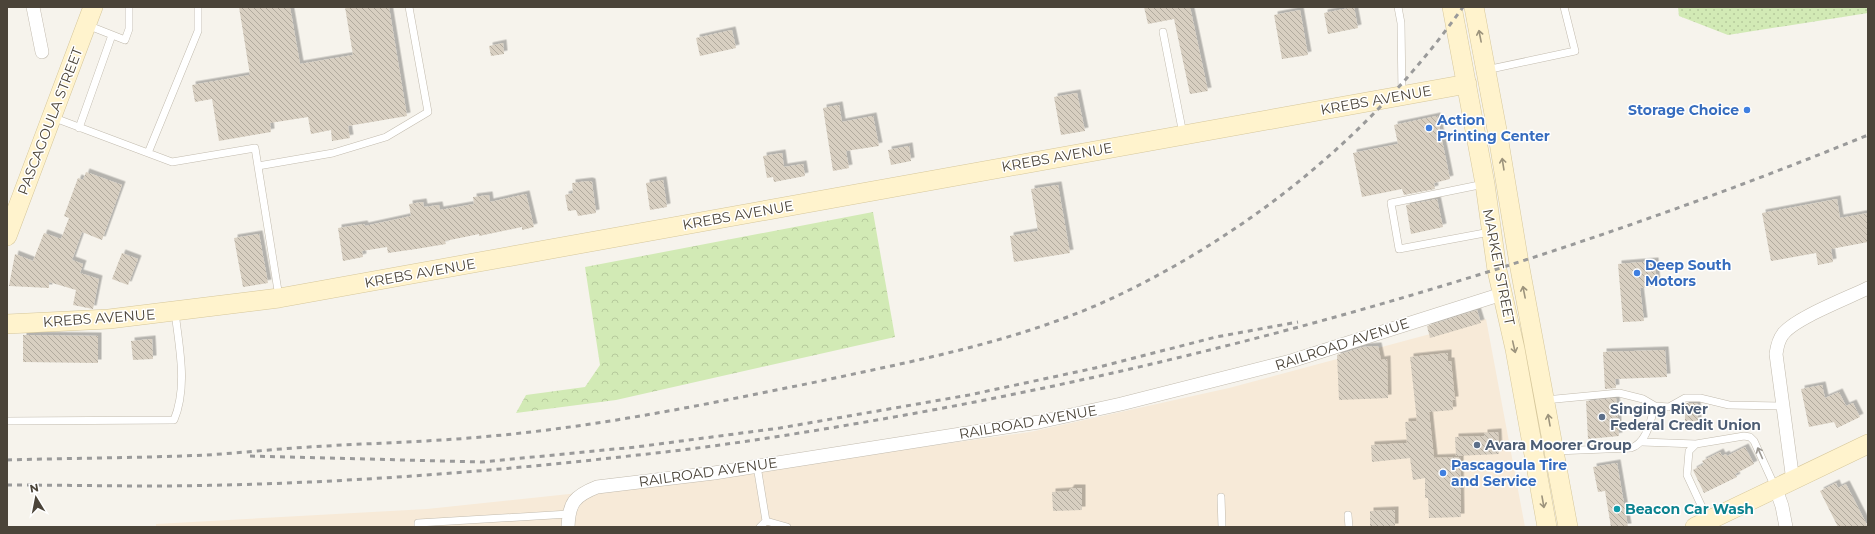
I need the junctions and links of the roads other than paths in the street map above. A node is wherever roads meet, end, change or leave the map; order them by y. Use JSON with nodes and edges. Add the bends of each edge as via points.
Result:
{"nodes":[{"id":1,"x":33,"y":7,"type":"edge"},
{"id":2,"x":93,"y":7,"type":"edge"},
{"id":3,"x":129,"y":7,"type":"edge"},
{"id":4,"x":198,"y":7,"type":"edge"},
{"id":5,"x":409,"y":7,"type":"edge"},
{"id":6,"x":1398,"y":7,"type":"edge"},
{"id":7,"x":1452,"y":7,"type":"edge"},
{"id":8,"x":1474,"y":7,"type":"edge"},
{"id":9,"x":1564,"y":7,"type":"edge"},
{"id":10,"x":86,"y":25,"type":"junction"},
{"id":11,"x":1163,"y":32,"type":"dead end"},
{"id":12,"x":112,"y":35,"type":"junction"},
{"id":13,"x":42,"y":52,"type":"dead end"},
{"id":14,"x":1486,"y":70,"type":"junction"},
{"id":15,"x":1467,"y":84,"type":"junction"},
{"id":16,"x":1402,"y":95,"type":"junction"},
{"id":17,"x":51,"y":117,"type":"junction"},
{"id":18,"x":79,"y":128,"type":"junction"},
{"id":19,"x":1183,"y":135,"type":"junction"},
{"id":20,"x":148,"y":153,"type":"junction"},
{"id":21,"x":258,"y":166,"type":"junction"},
{"id":22,"x":1484,"y":184,"type":"junction"},
{"id":23,"x":1491,"y":232,"type":"junction"},
{"id":24,"x":7,"y":236,"type":"edge"},
{"id":25,"x":1868,"y":288,"type":"edge"},
{"id":26,"x":1502,"y":294,"type":"junction"},
{"id":27,"x":279,"y":298,"type":"junction"},
{"id":28,"x":175,"y":312,"type":"junction"},
{"id":29,"x":7,"y":324,"type":"edge"},
{"id":30,"x":1545,"y":400,"type":"junction"},
{"id":31,"x":1655,"y":406,"type":"junction"},
{"id":32,"x":1783,"y":406,"type":"junction"},
{"id":33,"x":7,"y":421,"type":"edge"},
{"id":34,"x":1642,"y":442,"type":"junction"},
{"id":35,"x":1696,"y":444,"type":"junction"},
{"id":36,"x":1868,"y":444,"type":"edge"},
{"id":37,"x":1554,"y":451,"type":"junction"},
{"id":38,"x":757,"y":466,"type":"junction"},
{"id":39,"x":1793,"y":481,"type":"junction"},
{"id":40,"x":1776,"y":489,"type":"junction"},
{"id":41,"x":1221,"y":497,"type":"dead end"},
{"id":42,"x":1348,"y":515,"type":"dead end"},
{"id":43,"x":568,"y":521,"type":"edge"},
{"id":44,"x":766,"y":521,"type":"junction"},
{"id":45,"x":1701,"y":524,"type":"edge"},
{"id":46,"x":418,"y":527,"type":"edge"},
{"id":47,"x":760,"y":527,"type":"edge"},
{"id":48,"x":787,"y":527,"type":"edge"},
{"id":49,"x":1222,"y":527,"type":"edge"},
{"id":50,"x":1349,"y":527,"type":"edge"},
{"id":51,"x":1547,"y":527,"type":"edge"},
{"id":52,"x":1568,"y":527,"type":"edge"},
{"id":53,"x":1786,"y":527,"type":"edge"}],
"edges":[{"from":1,"to":13,"type":"street"},
{"from":2,"to":10,"type":"street","name":"PASCAGOULA STREET"},
{"from":3,"to":12,"type":"lane","via":[[129,29],[125,40]]},
{"from":4,"to":20,"type":"lane","via":[[198,31]]},
{"from":5,"to":21,"type":"lane","via":[[428,112],[386,137],[333,153]]},
{"from":6,"to":16,"type":"lane","via":[[1401,24]]},
{"from":7,"to":15,"type":"street","name":"MARKET STREET"},
{"from":14,"to":8,"type":"street","name":"MARKET STREET","one_way":true},
{"from":9,"to":14,"type":"lane","via":[[1575,51]]},
{"from":10,"to":12,"type":"lane"},
{"from":10,"to":17,"type":"street","name":"PASCAGOULA STREET"},
{"from":11,"to":19,"type":"lane"},
{"from":12,"to":18,"type":"lane"},
{"from":30,"to":14,"type":"street","name":"MARKET STREET","one_way":true},
{"from":15,"to":16,"type":"street","name":"KREBS AVENUE"},
{"from":15,"to":22,"type":"street","name":"MARKET STREET"},
{"from":16,"to":19,"type":"street","name":"KREBS AVENUE"},
{"from":17,"to":18,"type":"lane"},
{"from":17,"to":24,"type":"street","name":"PASCAGOULA STREET"},
{"from":18,"to":20,"type":"lane"},
{"from":19,"to":27,"type":"street","name":"KREBS AVENUE"},
{"from":20,"to":21,"type":"lane","via":[[172,162],[255,148]]},
{"from":21,"to":27,"type":"lane"},
{"from":22,"to":23,"type":"street","name":"MARKET STREET"},
{"from":22,"to":23,"type":"lane","via":[[1391,203],[1399,249]]},
{"from":23,"to":26,"type":"street","name":"MARKET STREET"},
{"from":25,"to":32,"type":"street","via":[[1818,311],[1790,327],[1783,334],[1776,354]]},
{"from":26,"to":38,"type":"street","name":"RAILROAD AVENUE","via":[[1291,361],[1121,404],[1039,422]]},
{"from":26,"to":51,"type":"street","name":"MARKET STREET","one_way":true,"via":[[1515,349]]},
{"from":27,"to":28,"type":"street","name":"KREBS AVENUE"},
{"from":28,"to":29,"type":"street","name":"KREBS AVENUE","via":[[109,320]]},
{"from":28,"to":33,"type":"lane","via":[[182,386],[179,408],[174,420]]},
{"from":30,"to":31,"type":"lane","via":[[1619,393],[1643,399]]},
{"from":37,"to":30,"type":"street","name":"MARKET STREET","one_way":true},
{"from":31,"to":32,"type":"lane","via":[[1669,407],[1685,398],[1700,398],[1729,405]]},
{"from":31,"to":34,"type":"lane"},
{"from":32,"to":39,"type":"street"},
{"from":34,"to":35,"type":"lane"},
{"from":34,"to":37,"type":"lane","via":[[1631,448]]},
{"from":40,"to":35,"type":"lane","one_way":true,"via":[[1750,437]]},
{"from":35,"to":45,"type":"lane","via":[[1689,451],[1687,475]]},
{"from":36,"to":39,"type":"street"},
{"from":37,"to":52,"type":"street","name":"MARKET STREET"},
{"from":38,"to":43,"type":"street","name":"RAILROAD AVENUE","via":[[597,487],[575,499],[570,507]]},
{"from":38,"to":44,"type":"lane"},
{"from":39,"to":40,"type":"street"},
{"from":40,"to":45,"type":"street"},
{"from":40,"to":53,"type":"street"},
{"from":41,"to":49,"type":"lane"},
{"from":42,"to":50,"type":"lane"},
{"from":43,"to":46,"type":"lane","via":[[418,523]]},
{"from":44,"to":47,"type":"lane"},
{"from":44,"to":48,"type":"lane"}]}
